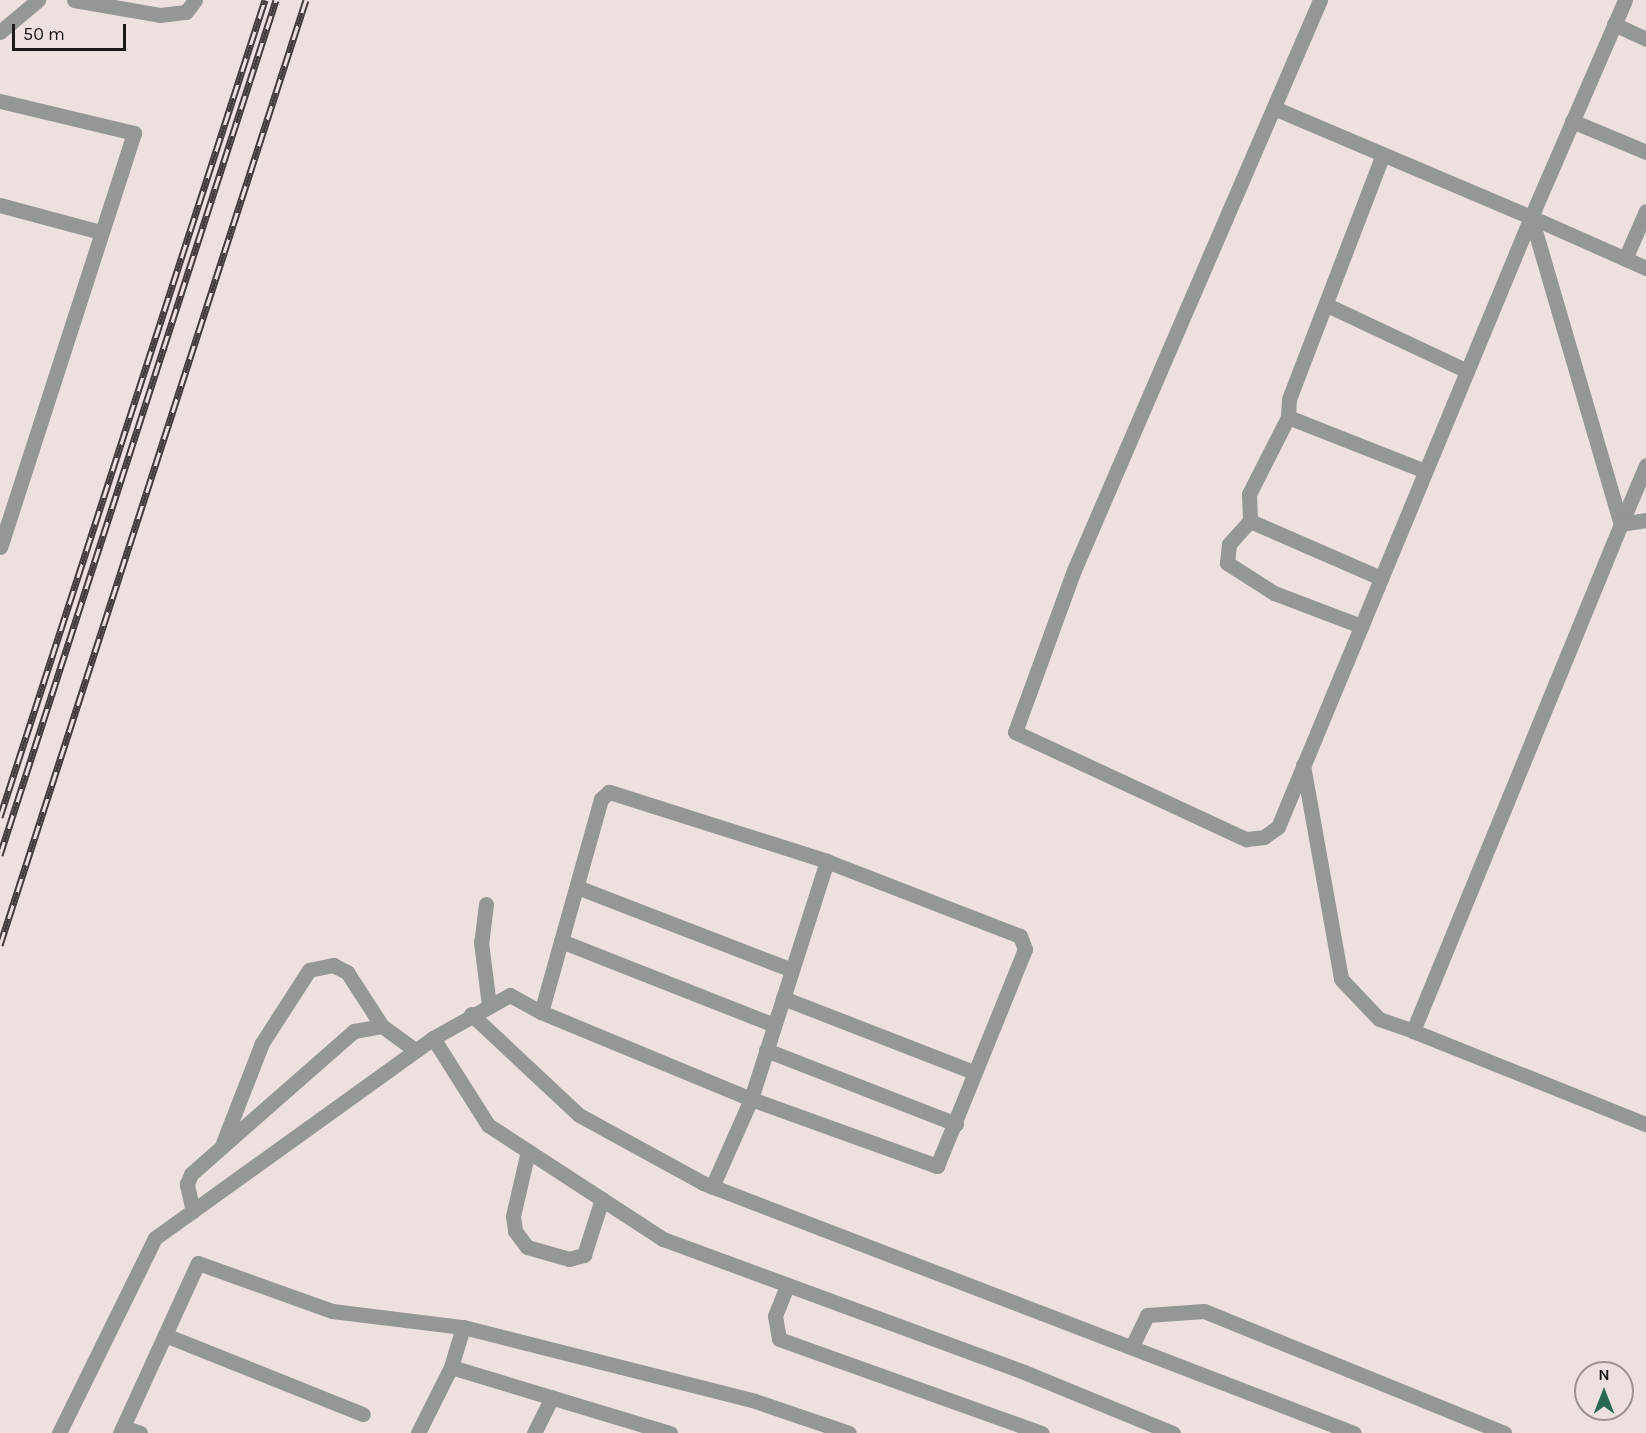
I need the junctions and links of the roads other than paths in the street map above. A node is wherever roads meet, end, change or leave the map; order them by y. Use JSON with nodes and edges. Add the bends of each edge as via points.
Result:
{"nodes":[{"id":1,"x":38,"y":0,"type":"edge"},
{"id":2,"x":74,"y":0,"type":"edge"},
{"id":3,"x":195,"y":0,"type":"edge"},
{"id":4,"x":1320,"y":0,"type":"edge"},
{"id":5,"x":1625,"y":0,"type":"edge"},
{"id":6,"x":1614,"y":24,"type":"junction"},
{"id":7,"x":0,"y":33,"type":"edge"},
{"id":8,"x":1646,"y":39,"type":"edge"},
{"id":9,"x":0,"y":101,"type":"edge"},
{"id":10,"x":1274,"y":108,"type":"junction"},
{"id":11,"x":1572,"y":121,"type":"junction"},
{"id":12,"x":1646,"y":152,"type":"edge"},
{"id":13,"x":1383,"y":154,"type":"junction"},
{"id":14,"x":2,"y":205,"type":"edge"},
{"id":15,"x":1646,"y":211,"type":"edge"},
{"id":16,"x":1531,"y":217,"type":"junction"},
{"id":17,"x":0,"y":222,"type":"edge"},
{"id":18,"x":99,"y":232,"type":"junction"},
{"id":19,"x":1625,"y":259,"type":"junction"},
{"id":20,"x":1646,"y":268,"type":"edge"},
{"id":21,"x":1327,"y":305,"type":"junction"},
{"id":22,"x":1467,"y":371,"type":"junction"},
{"id":23,"x":1288,"y":417,"type":"junction"},
{"id":24,"x":1646,"y":465,"type":"edge"},
{"id":25,"x":1425,"y":471,"type":"junction"},
{"id":26,"x":1646,"y":520,"type":"edge"},
{"id":27,"x":1250,"y":521,"type":"junction"},
{"id":28,"x":1621,"y":524,"type":"junction"},
{"id":29,"x":0,"y":547,"type":"edge"},
{"id":30,"x":1381,"y":578,"type":"junction"},
{"id":31,"x":1361,"y":626,"type":"junction"},
{"id":32,"x":1304,"y":765,"type":"junction"},
{"id":33,"x":827,"y":861,"type":"junction"},
{"id":34,"x":577,"y":886,"type":"junction"},
{"id":35,"x":486,"y":904,"type":"dead end"},
{"id":36,"x":561,"y":940,"type":"junction"},
{"id":37,"x":792,"y":970,"type":"junction"},
{"id":38,"x":783,"y":998,"type":"junction"},
{"id":39,"x":489,"y":1005,"type":"junction"},
{"id":40,"x":541,"y":1012,"type":"junction"},
{"id":41,"x":471,"y":1014,"type":"junction"},
{"id":42,"x":774,"y":1025,"type":"junction"},
{"id":43,"x":382,"y":1026,"type":"junction"},
{"id":44,"x":1413,"y":1032,"type":"junction"},
{"id":45,"x":433,"y":1038,"type":"junction"},
{"id":46,"x":415,"y":1050,"type":"junction"},
{"id":47,"x":766,"y":1050,"type":"junction"},
{"id":48,"x":974,"y":1072,"type":"junction"},
{"id":49,"x":751,"y":1099,"type":"junction"},
{"id":50,"x":956,"y":1124,"type":"junction"},
{"id":51,"x":1646,"y":1124,"type":"edge"},
{"id":52,"x":222,"y":1146,"type":"junction"},
{"id":53,"x":528,"y":1151,"type":"junction"},
{"id":54,"x":712,"y":1187,"type":"junction"},
{"id":55,"x":602,"y":1199,"type":"junction"},
{"id":56,"x":193,"y":1211,"type":"junction"},
{"id":57,"x":787,"y":1286,"type":"junction"},
{"id":58,"x":463,"y":1327,"type":"junction"},
{"id":59,"x":165,"y":1335,"type":"junction"},
{"id":60,"x":1132,"y":1346,"type":"junction"},
{"id":61,"x":451,"y":1367,"type":"junction"},
{"id":62,"x":552,"y":1397,"type":"junction"},
{"id":63,"x":363,"y":1414,"type":"dead end"},
{"id":64,"x":121,"y":1430,"type":"edge"},
{"id":65,"x":59,"y":1433,"type":"edge"},
{"id":66,"x":140,"y":1433,"type":"edge"},
{"id":67,"x":418,"y":1433,"type":"edge"},
{"id":68,"x":534,"y":1433,"type":"edge"},
{"id":69,"x":670,"y":1433,"type":"edge"},
{"id":70,"x":849,"y":1433,"type":"edge"},
{"id":71,"x":1042,"y":1433,"type":"edge"},
{"id":72,"x":1173,"y":1433,"type":"edge"},
{"id":73,"x":1354,"y":1433,"type":"edge"},
{"id":74,"x":1504,"y":1433,"type":"edge"}],
"edges":[{"from":1,"to":7,"type":"street","via":[[16,24]]},
{"from":2,"to":3,"type":"street","via":[[160,15],[186,12]]},
{"from":4,"to":10,"type":"street"},
{"from":5,"to":6,"type":"street"},
{"from":6,"to":8,"type":"street"},
{"from":6,"to":11,"type":"street"},
{"from":9,"to":18,"type":"street","via":[[134,133]]},
{"from":10,"to":13,"type":"street"},
{"from":10,"to":32,"type":"street","via":[[1074,570],[1016,732],[1246,838],[1264,837],[1278,827]]},
{"from":11,"to":12,"type":"street"},
{"from":11,"to":16,"type":"street"},
{"from":13,"to":16,"type":"street"},
{"from":13,"to":21,"type":"street"},
{"from":14,"to":17,"type":"street"},
{"from":14,"to":18,"type":"street"},
{"from":15,"to":19,"type":"street"},
{"from":16,"to":19,"type":"street"},
{"from":16,"to":22,"type":"street"},
{"from":16,"to":28,"type":"street"},
{"from":18,"to":29,"type":"street"},
{"from":19,"to":20,"type":"street"},
{"from":21,"to":22,"type":"street"},
{"from":21,"to":23,"type":"street","via":[[1289,399]]},
{"from":22,"to":25,"type":"street"},
{"from":23,"to":25,"type":"street"},
{"from":23,"to":27,"type":"street","via":[[1249,494]]},
{"from":24,"to":28,"type":"street"},
{"from":25,"to":30,"type":"street"},
{"from":26,"to":28,"type":"street"},
{"from":27,"to":30,"type":"street"},
{"from":27,"to":31,"type":"street","via":[[1228,544],[1227,563],[1274,593]]},
{"from":28,"to":44,"type":"street"},
{"from":30,"to":31,"type":"street"},
{"from":31,"to":32,"type":"street"},
{"from":32,"to":44,"type":"street","via":[[1341,979],[1379,1019]]},
{"from":33,"to":34,"type":"street","via":[[618,791],[601,799]]},
{"from":33,"to":37,"type":"street"},
{"from":33,"to":48,"type":"street","via":[[1020,936],[1023,961]]},
{"from":34,"to":36,"type":"street"},
{"from":34,"to":37,"type":"street"},
{"from":35,"to":39,"type":"street","via":[[481,942]]},
{"from":36,"to":40,"type":"street"},
{"from":36,"to":42,"type":"street"},
{"from":37,"to":38,"type":"street"},
{"from":38,"to":42,"type":"street"},
{"from":38,"to":48,"type":"street"},
{"from":39,"to":40,"type":"street","via":[[510,995]]},
{"from":39,"to":41,"type":"street"},
{"from":40,"to":49,"type":"street"},
{"from":41,"to":45,"type":"street"},
{"from":41,"to":54,"type":"street","via":[[579,1115]]},
{"from":42,"to":47,"type":"street"},
{"from":43,"to":46,"type":"street"},
{"from":43,"to":52,"type":"street","via":[[354,1031]]},
{"from":43,"to":52,"type":"street","via":[[347,972],[333,965],[309,970],[262,1043]]},
{"from":44,"to":51,"type":"street"},
{"from":45,"to":46,"type":"street"},
{"from":45,"to":53,"type":"street","via":[[488,1125]]},
{"from":46,"to":56,"type":"street"},
{"from":47,"to":49,"type":"street"},
{"from":47,"to":50,"type":"street"},
{"from":48,"to":50,"type":"street"},
{"from":49,"to":50,"type":"street","via":[[926,1167],[937,1166],[945,1159]]},
{"from":49,"to":54,"type":"street"},
{"from":52,"to":56,"type":"street","via":[[191,1174],[187,1184]]},
{"from":53,"to":55,"type":"street"},
{"from":53,"to":55,"type":"street","via":[[513,1216],[515,1231],[527,1247],[569,1259],[584,1255]]},
{"from":54,"to":60,"type":"street"},
{"from":55,"to":57,"type":"street","via":[[663,1239]]},
{"from":56,"to":65,"type":"street","via":[[155,1239]]},
{"from":57,"to":71,"type":"street","via":[[775,1316],[779,1340]]},
{"from":57,"to":72,"type":"street"},
{"from":58,"to":59,"type":"street","via":[[332,1311],[198,1263]]},
{"from":58,"to":61,"type":"street"},
{"from":58,"to":70,"type":"street","via":[[754,1401]]},
{"from":59,"to":63,"type":"street"},
{"from":59,"to":64,"type":"street"},
{"from":60,"to":73,"type":"street"},
{"from":60,"to":74,"type":"street","via":[[1147,1315],[1204,1311]]},
{"from":61,"to":62,"type":"street"},
{"from":61,"to":67,"type":"street"},
{"from":62,"to":68,"type":"street"},
{"from":62,"to":69,"type":"street"},
{"from":64,"to":66,"type":"street"}]}
